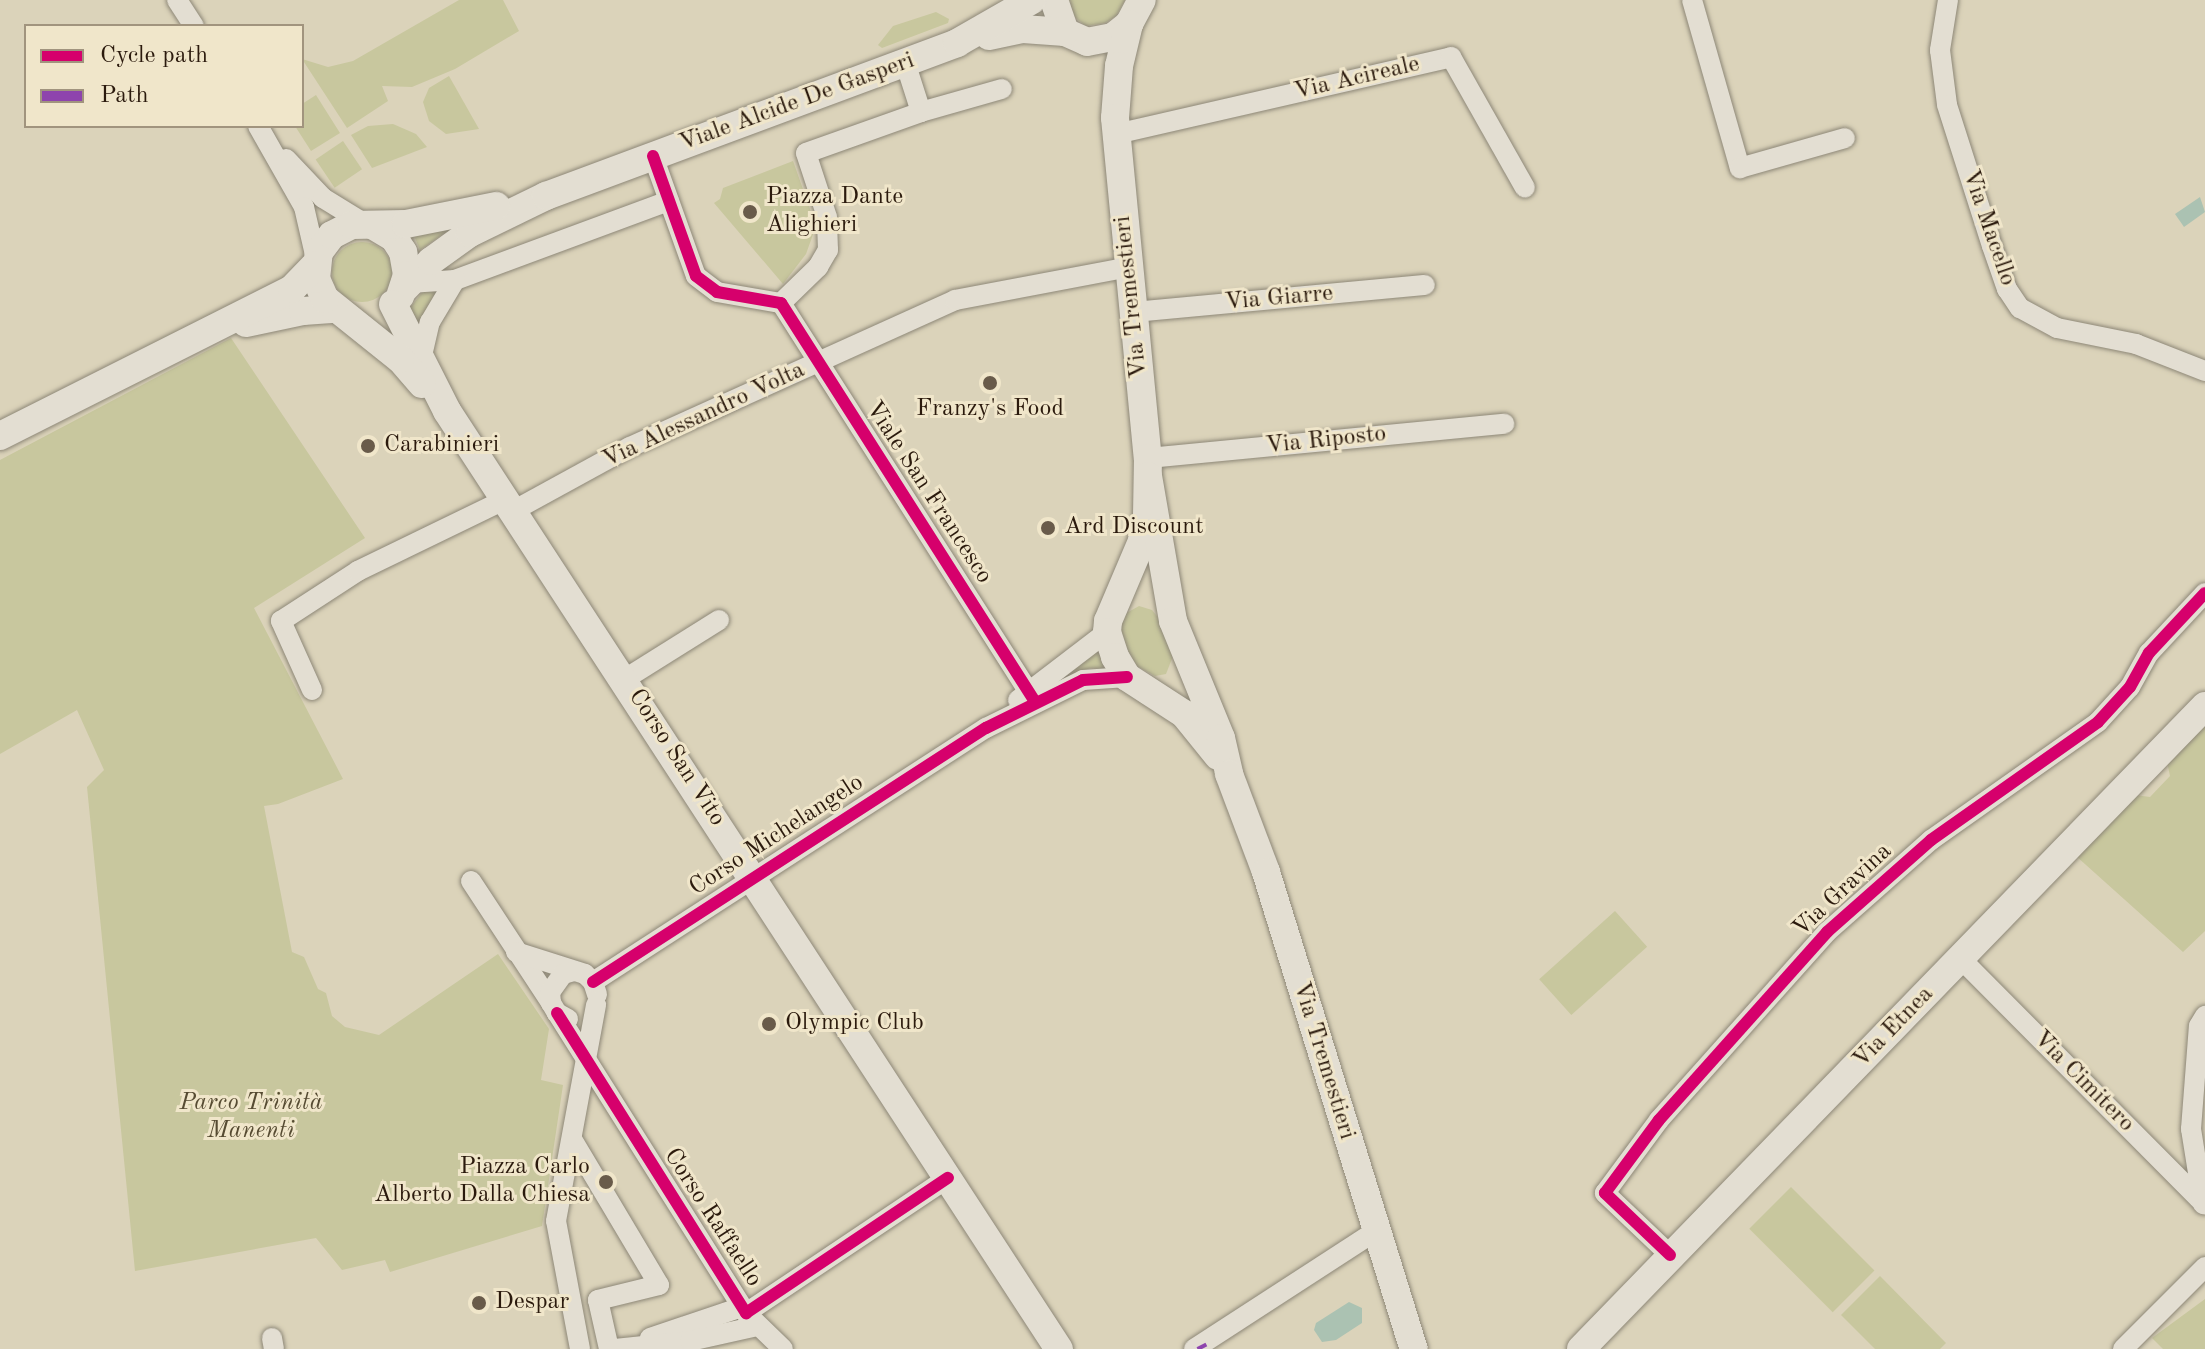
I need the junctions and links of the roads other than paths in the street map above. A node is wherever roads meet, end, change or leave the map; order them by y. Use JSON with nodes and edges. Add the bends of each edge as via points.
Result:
{"nodes":[{"id":1,"x":177,"y":0,"type":"edge"},
{"id":2,"x":1032,"y":0,"type":"edge"},
{"id":3,"x":1054,"y":0,"type":"edge"},
{"id":4,"x":1692,"y":0,"type":"edge"},
{"id":5,"x":1948,"y":0,"type":"edge"},
{"id":6,"x":1140,"y":9,"type":"edge"},
{"id":7,"x":193,"y":24,"type":"edge"},
{"id":8,"x":1070,"y":36,"type":"junction"},
{"id":9,"x":957,"y":43,"type":"junction"},
{"id":10,"x":905,"y":62,"type":"junction"},
{"id":11,"x":1002,"y":89,"type":"dead end"},
{"id":12,"x":921,"y":112,"type":"junction"},
{"id":13,"x":1115,"y":126,"type":"junction"},
{"id":14,"x":262,"y":132,"type":"edge"},
{"id":15,"x":1845,"y":138,"type":"dead end"},
{"id":16,"x":653,"y":156,"type":"junction"},
{"id":17,"x":1525,"y":188,"type":"dead end"},
{"id":18,"x":546,"y":196,"type":"junction"},
{"id":19,"x":669,"y":201,"type":"junction"},
{"id":20,"x":370,"y":226,"type":"junction"},
{"id":21,"x":316,"y":262,"type":"junction"},
{"id":22,"x":1129,"y":267,"type":"junction"},
{"id":23,"x":455,"y":280,"type":"junction"},
{"id":24,"x":1425,"y":285,"type":"dead end"},
{"id":25,"x":402,"y":292,"type":"junction"},
{"id":26,"x":786,"y":311,"type":"junction"},
{"id":27,"x":341,"y":312,"type":"junction"},
{"id":28,"x":1133,"y":312,"type":"junction"},
{"id":29,"x":199,"y":337,"type":"junction"},
{"id":30,"x":421,"y":360,"type":"junction"},
{"id":31,"x":819,"y":364,"type":"junction"},
{"id":32,"x":2205,"y":371,"type":"edge"},
{"id":33,"x":447,"y":411,"type":"junction"},
{"id":34,"x":1504,"y":424,"type":"dead end"},
{"id":35,"x":0,"y":436,"type":"edge"},
{"id":36,"x":1148,"y":467,"type":"junction"},
{"id":37,"x":510,"y":505,"type":"junction"},
{"id":38,"x":2205,"y":593,"type":"edge"},
{"id":39,"x":719,"y":620,"type":"dead end"},
{"id":40,"x":1110,"y":622,"type":"junction"},
{"id":41,"x":1177,"y":632,"type":"junction"},
{"id":42,"x":625,"y":679,"type":"junction"},
{"id":43,"x":1138,"y":683,"type":"junction"},
{"id":44,"x":312,"y":690,"type":"dead end"},
{"id":45,"x":1032,"y":697,"type":"junction"},
{"id":46,"x":2205,"y":706,"type":"edge"},
{"id":47,"x":1229,"y":774,"type":"junction"},
{"id":48,"x":753,"y":877,"type":"junction"},
{"id":49,"x":471,"y":881,"type":"dead end"},
{"id":50,"x":516,"y":952,"type":"junction"},
{"id":51,"x":1961,"y":959,"type":"junction"},
{"id":52,"x":574,"y":971,"type":"junction"},
{"id":53,"x":593,"y":982,"type":"junction"},
{"id":54,"x":596,"y":1005,"type":"junction"},
{"id":55,"x":554,"y":1008,"type":"junction"},
{"id":56,"x":2205,"y":1016,"type":"edge"},
{"id":57,"x":587,"y":1064,"type":"junction"},
{"id":58,"x":572,"y":1139,"type":"junction"},
{"id":59,"x":948,"y":1178,"type":"junction"},
{"id":60,"x":2204,"y":1205,"type":"edge"},
{"id":61,"x":1377,"y":1230,"type":"junction"},
{"id":62,"x":1670,"y":1255,"type":"junction"},
{"id":63,"x":2205,"y":1267,"type":"edge"},
{"id":64,"x":598,"y":1300,"type":"junction"},
{"id":65,"x":571,"y":1306,"type":"junction"},
{"id":66,"x":748,"y":1315,"type":"junction"},
{"id":67,"x":1199,"y":1348,"type":"edge"},
{"id":68,"x":580,"y":1349,"type":"edge"},
{"id":69,"x":609,"y":1349,"type":"edge"},
{"id":70,"x":615,"y":1349,"type":"edge"},
{"id":71,"x":783,"y":1349,"type":"edge"},
{"id":72,"x":1059,"y":1349,"type":"edge"},
{"id":73,"x":1414,"y":1349,"type":"edge"},
{"id":74,"x":1581,"y":1349,"type":"edge"},
{"id":75,"x":2123,"y":1349,"type":"edge"}],
"edges":[{"from":1,"to":7,"type":"street"},
{"from":2,"to":9,"type":"main road"},
{"from":3,"to":8,"type":"main road"},
{"from":4,"to":15,"type":"street","via":[[1740,168]]},
{"from":5,"to":32,"type":"street","name":"Via Macello","via":[[1940,76],[2002,275],[2020,308],[2057,328],[2136,344]]},
{"from":6,"to":8,"type":"main road","via":[[1113,37],[1097,42]]},
{"from":6,"to":13,"type":"main road","via":[[1119,66]]},
{"from":8,"to":9,"type":"main road","via":[[1023,29]]},
{"from":8,"to":13,"type":"main road","via":[[1102,76]]},
{"from":9,"to":10,"type":"main road","name":"Viale Alcide De Gasperi"},
{"from":10,"to":12,"type":"street"},
{"from":10,"to":16,"type":"main road","name":"Viale Alcide De Gasperi"},
{"from":11,"to":12,"type":"street"},
{"from":12,"to":26,"type":"street","via":[[806,153],[827,217],[828,250]]},
{"from":13,"to":17,"type":"street","name":"Via Acireale","via":[[1451,57]]},
{"from":13,"to":22,"type":"main road","name":"Via Tremestieri"},
{"from":14,"to":20,"type":"street","via":[[323,198]]},
{"from":14,"to":21,"type":"street","via":[[304,207]]},
{"from":16,"to":18,"type":"main road","name":"Viale Alcide De Gasperi"},
{"from":16,"to":19,"type":"street"},
{"from":18,"to":20,"type":"main road","via":[[459,216]]},
{"from":18,"to":25,"type":"main road","via":[[470,233],[431,261]]},
{"from":19,"to":23,"type":"street"},
{"from":19,"to":26,"type":"street","via":[[696,276],[717,292]]},
{"from":20,"to":21,"type":"main road","via":[[352,225],[332,235]]},
{"from":20,"to":25,"type":"main road","via":[[394,238],[403,252],[407,267]]},
{"from":21,"to":27,"type":"main road","via":[[318,286]]},
{"from":21,"to":29,"type":"main road","via":[[292,289]]},
{"from":22,"to":28,"type":"main road","name":"Via Tremestieri"},
{"from":22,"to":31,"type":"street","name":"Via Alessandro Volta","via":[[955,300]]},
{"from":23,"to":25,"type":"street"},
{"from":23,"to":30,"type":"street","via":[[430,322]]},
{"from":24,"to":28,"type":"street","name":"Via Giarre"},
{"from":25,"to":27,"type":"main road","via":[[368,317]]},
{"from":25,"to":30,"type":"main road"},
{"from":26,"to":31,"type":"street","name":"Viale San Francesco"},
{"from":27,"to":29,"type":"main road","via":[[303,311]]},
{"from":27,"to":33,"type":"main road","via":[[400,359]]},
{"from":28,"to":36,"type":"main road","name":"Via Tremestieri"},
{"from":29,"to":35,"type":"main road"},
{"from":30,"to":33,"type":"main road"},
{"from":31,"to":37,"type":"street","name":"Via Alessandro Volta"},
{"from":31,"to":45,"type":"street","name":"Viale San Francesco"},
{"from":33,"to":37,"type":"main road","name":"Corso San Vito"},
{"from":34,"to":36,"type":"street","name":"Via Riposto"},
{"from":36,"to":40,"type":"main road","via":[[1142,541]]},
{"from":36,"to":41,"type":"main road"},
{"from":37,"to":42,"type":"main road","name":"Corso San Vito"},
{"from":37,"to":44,"type":"street","name":"Via Alessandro Volta","via":[[358,571],[281,621]]},
{"from":38,"to":62,"type":"street","name":"Via Gravina","via":[[2149,653],[2130,687],[2098,722],[1931,840],[1827,932],[1659,1120],[1605,1193]]},
{"from":39,"to":42,"type":"street"},
{"from":40,"to":41,"type":"main road","via":[[1126,604],[1150,601],[1158,604]]},
{"from":40,"to":43,"type":"main road","via":[[1115,657]]},
{"from":40,"to":45,"type":"street"},
{"from":41,"to":43,"type":"main road","via":[[1181,680],[1162,691]]},
{"from":41,"to":47,"type":"main road","via":[[1221,738]]},
{"from":42,"to":48,"type":"main road","name":"Corso San Vito"},
{"from":43,"to":45,"type":"street","via":[[1083,680]]},
{"from":43,"to":47,"type":"main road","via":[[1200,730]]},
{"from":45,"to":48,"type":"street","name":"Corso Michelangelo"},
{"from":46,"to":51,"type":"main road","name":"Via Etnea"},
{"from":47,"to":61,"type":"main road","name":"Via Tremestieri","via":[[1266,872]]},
{"from":48,"to":53,"type":"street","name":"Corso Michelangelo"},
{"from":48,"to":59,"type":"main road","name":"Corso San Vito"},
{"from":49,"to":50,"type":"street"},
{"from":50,"to":52,"type":"street"},
{"from":50,"to":55,"type":"street","name":"Corso Raffaello"},
{"from":51,"to":60,"type":"street","name":"Via Cimitero"},
{"from":51,"to":62,"type":"main road","name":"Via Etnea"},
{"from":52,"to":53,"type":"street"},
{"from":52,"to":55,"type":"street","via":[[554,981]]},
{"from":53,"to":54,"type":"street"},
{"from":54,"to":55,"type":"street","via":[[578,1019],[567,1019]]},
{"from":54,"to":57,"type":"street"},
{"from":55,"to":57,"type":"street","name":"Corso Raffaello"},
{"from":56,"to":60,"type":"street","via":[[2199,1026],[2191,1129]]},
{"from":57,"to":58,"type":"street"},
{"from":57,"to":66,"type":"street","name":"Corso Raffaello"},
{"from":58,"to":64,"type":"street","via":[[659,1285]]},
{"from":58,"to":65,"type":"street","via":[[556,1221]]},
{"from":59,"to":66,"type":"street","name":"Corso Raffaello"},
{"from":59,"to":72,"type":"main road","name":"Corso San Vito"},
{"from":61,"to":67,"type":"street"},
{"from":61,"to":73,"type":"main road","name":"Via Tremestieri"},
{"from":62,"to":74,"type":"main road","name":"Via Etnea"},
{"from":63,"to":75,"type":"street"},
{"from":64,"to":65,"type":"street"},
{"from":64,"to":69,"type":"street"},
{"from":65,"to":68,"type":"street"},
{"from":66,"to":70,"type":"street"},
{"from":66,"to":71,"type":"street"}]}
